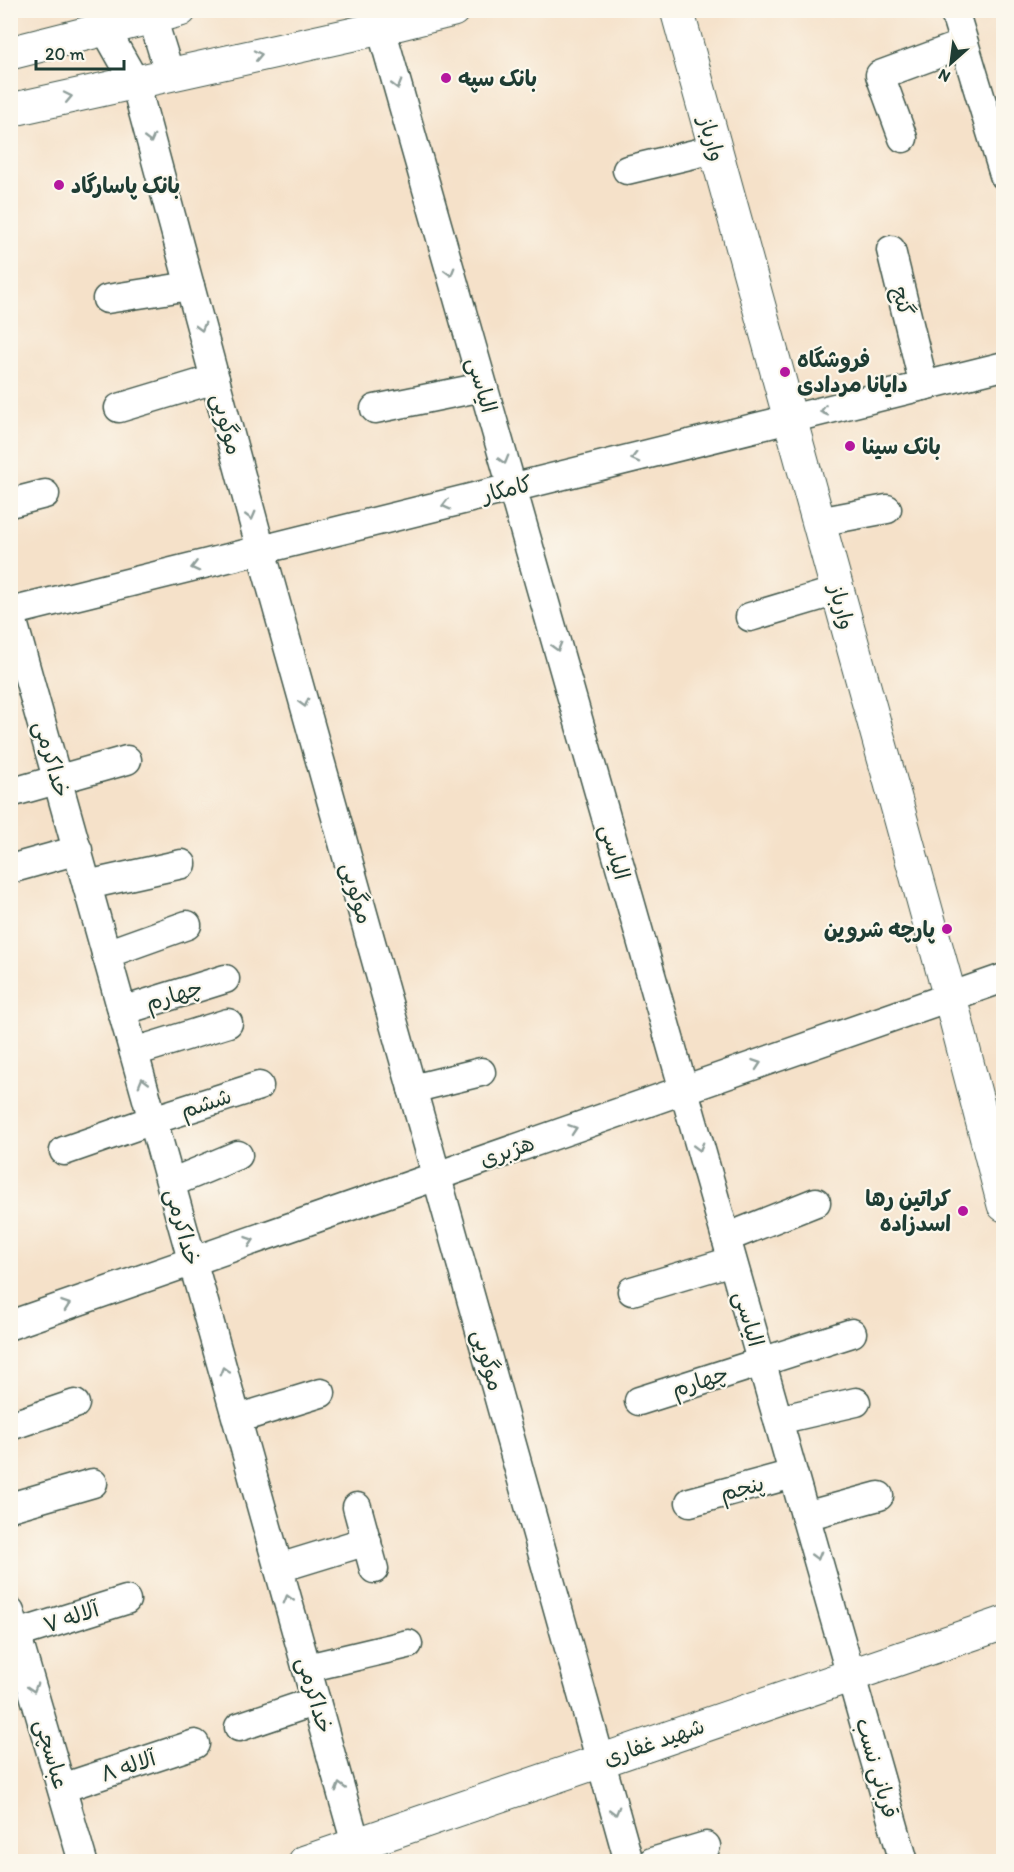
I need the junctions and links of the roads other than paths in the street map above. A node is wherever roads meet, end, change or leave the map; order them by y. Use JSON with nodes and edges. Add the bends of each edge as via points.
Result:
{"nodes":[{"id":1,"x":453,"y":10,"type":"edge"},
{"id":2,"x":676,"y":10,"type":"edge"},
{"id":3,"x":954,"y":10,"type":"edge"},
{"id":4,"x":158,"y":13,"type":"edge"},
{"id":5,"x":381,"y":28,"type":"junction"},
{"id":6,"x":105,"y":29,"type":"junction"},
{"id":7,"x":964,"y":44,"type":"junction"},
{"id":8,"x":10,"y":53,"type":"edge"},
{"id":9,"x":170,"y":75,"type":"junction"},
{"id":10,"x":135,"y":82,"type":"junction"},
{"id":11,"x":10,"y":110,"type":"edge"},
{"id":12,"x":903,"y":138,"type":"dead end"},
{"id":13,"x":715,"y":149,"type":"junction"},
{"id":14,"x":627,"y":170,"type":"dead end"},
{"id":15,"x":1004,"y":175,"type":"edge"},
{"id":16,"x":891,"y":250,"type":"dead end"},
{"id":17,"x":190,"y":286,"type":"junction"},
{"id":18,"x":107,"y":299,"type":"dead end"},
{"id":19,"x":1004,"y":366,"type":"edge"},
{"id":20,"x":215,"y":379,"type":"junction"},
{"id":21,"x":924,"y":386,"type":"junction"},
{"id":22,"x":483,"y":387,"type":"junction"},
{"id":23,"x":119,"y":408,"type":"dead end"},
{"id":24,"x":375,"y":410,"type":"dead end"},
{"id":25,"x":790,"y":419,"type":"junction"},
{"id":26,"x":512,"y":488,"type":"junction"},
{"id":27,"x":45,"y":494,"type":"dead end"},
{"id":28,"x":10,"y":503,"type":"edge"},
{"id":29,"x":887,"y":509,"type":"dead end"},
{"id":30,"x":818,"y":522,"type":"junction"},
{"id":31,"x":261,"y":550,"type":"junction"},
{"id":32,"x":837,"y":591,"type":"junction"},
{"id":33,"x":11,"y":612,"type":"edge"},
{"id":34,"x":750,"y":617,"type":"dead end"},
{"id":35,"x":127,"y":760,"type":"dead end"},
{"id":36,"x":58,"y":779,"type":"junction"},
{"id":37,"x":10,"y":793,"type":"edge"},
{"id":38,"x":78,"y":850,"type":"junction"},
{"id":39,"x":182,"y":864,"type":"dead end"},
{"id":40,"x":10,"y":869,"type":"edge"},
{"id":41,"x":87,"y":885,"type":"junction"},
{"id":42,"x":187,"y":925,"type":"dead end"},
{"id":43,"x":106,"y":954,"type":"junction"},
{"id":44,"x":1004,"y":978,"type":"edge"},
{"id":45,"x":225,"y":979,"type":"dead end"},
{"id":46,"x":950,"y":997,"type":"junction"},
{"id":47,"x":123,"y":1011,"type":"junction"},
{"id":48,"x":228,"y":1023,"type":"dead end"},
{"id":49,"x":134,"y":1052,"type":"junction"},
{"id":50,"x":481,"y":1072,"type":"dead end"},
{"id":51,"x":259,"y":1086,"type":"dead end"},
{"id":52,"x":412,"y":1089,"type":"junction"},
{"id":53,"x":683,"y":1090,"type":"junction"},
{"id":54,"x":153,"y":1120,"type":"junction"},
{"id":55,"x":64,"y":1151,"type":"dead end"},
{"id":56,"x":238,"y":1155,"type":"dead end"},
{"id":57,"x":436,"y":1176,"type":"junction"},
{"id":58,"x":171,"y":1183,"type":"junction"},
{"id":59,"x":816,"y":1202,"type":"dead end"},
{"id":60,"x":1004,"y":1205,"type":"edge"},
{"id":61,"x":729,"y":1250,"type":"junction"},
{"id":62,"x":192,"y":1261,"type":"junction"},
{"id":63,"x":632,"y":1291,"type":"dead end"},
{"id":64,"x":10,"y":1325,"type":"edge"},
{"id":65,"x":852,"y":1333,"type":"dead end"},
{"id":66,"x":761,"y":1361,"type":"junction"},
{"id":67,"x":321,"y":1393,"type":"dead end"},
{"id":68,"x":639,"y":1401,"type":"dead end"},
{"id":69,"x":856,"y":1402,"type":"dead end"},
{"id":70,"x":75,"y":1404,"type":"dead end"},
{"id":71,"x":237,"y":1419,"type":"junction"},
{"id":72,"x":778,"y":1420,"type":"junction"},
{"id":73,"x":10,"y":1426,"type":"edge"},
{"id":74,"x":793,"y":1474,"type":"junction"},
{"id":75,"x":93,"y":1483,"type":"dead end"},
{"id":76,"x":879,"y":1496,"type":"dead end"},
{"id":77,"x":690,"y":1502,"type":"dead end"},
{"id":78,"x":10,"y":1507,"type":"edge"},
{"id":79,"x":357,"y":1507,"type":"dead end"},
{"id":80,"x":805,"y":1516,"type":"junction"},
{"id":81,"x":367,"y":1541,"type":"junction"},
{"id":82,"x":279,"y":1568,"type":"junction"},
{"id":83,"x":374,"y":1569,"type":"dead end"},
{"id":84,"x":126,"y":1600,"type":"dead end"},
{"id":85,"x":14,"y":1623,"type":"edge"},
{"id":86,"x":1004,"y":1623,"type":"edge"},
{"id":87,"x":408,"y":1644,"type":"dead end"},
{"id":88,"x":307,"y":1668,"type":"junction"},
{"id":89,"x":851,"y":1675,"type":"junction"},
{"id":90,"x":316,"y":1701,"type":"junction"},
{"id":91,"x":239,"y":1727,"type":"dead end"},
{"id":92,"x":195,"y":1744,"type":"dead end"},
{"id":93,"x":600,"y":1760,"type":"junction"},
{"id":94,"x":62,"y":1788,"type":"junction"},
{"id":95,"x":706,"y":1846,"type":"dead end"},
{"id":96,"x":359,"y":1852,"type":"edge"},
{"id":97,"x":84,"y":1862,"type":"edge"},
{"id":98,"x":304,"y":1862,"type":"edge"},
{"id":99,"x":629,"y":1862,"type":"edge"},
{"id":100,"x":652,"y":1862,"type":"edge"},
{"id":101,"x":904,"y":1862,"type":"edge"}],
"edges":[{"from":1,"to":5,"type":"main road"},
{"from":2,"to":13,"type":"main road","name":"وارباز"},
{"from":3,"to":7,"type":"street"},
{"from":4,"to":6,"type":"main road"},
{"from":4,"to":9,"type":"street"},
{"from":9,"to":5,"type":"main road","one_way":true},
{"from":5,"to":22,"type":"street","name":"الیاسی","one_way":true},
{"from":6,"to":8,"type":"main road"},
{"from":6,"to":10,"type":"street","name":"موگویی"},
{"from":7,"to":12,"type":"street","via":[[880,75]]},
{"from":7,"to":15,"type":"street"},
{"from":9,"to":10,"type":"main road"},
{"from":11,"to":10,"type":"main road","one_way":true},
{"from":10,"to":17,"type":"street","name":"موگویی","one_way":true},
{"from":13,"to":14,"type":"street"},
{"from":13,"to":25,"type":"main road","name":"وارباز"},
{"from":16,"to":21,"type":"street","name":"گنج"},
{"from":17,"to":18,"type":"street"},
{"from":17,"to":20,"type":"street","name":"موگویی","one_way":true},
{"from":19,"to":21,"type":"street","name":"کامکار"},
{"from":20,"to":23,"type":"street"},
{"from":20,"to":31,"type":"street","name":"موگویی","one_way":true},
{"from":21,"to":25,"type":"street","name":"کامکار","one_way":true},
{"from":22,"to":24,"type":"street"},
{"from":22,"to":26,"type":"street","name":"الیاسی","one_way":true},
{"from":25,"to":26,"type":"street","name":"کامکار","one_way":true},
{"from":25,"to":30,"type":"main road","name":"وارباز"},
{"from":26,"to":31,"type":"street","name":"کامکار","one_way":true},
{"from":26,"to":53,"type":"street","name":"الیاسی","one_way":true},
{"from":27,"to":28,"type":"street"},
{"from":29,"to":30,"type":"street"},
{"from":30,"to":32,"type":"main road","name":"وارباز"},
{"from":31,"to":33,"type":"street","name":"کامکار","one_way":true},
{"from":31,"to":52,"type":"street","name":"موگویی","one_way":true},
{"from":32,"to":34,"type":"street"},
{"from":32,"to":46,"type":"main road","name":"وارباز"},
{"from":33,"to":36,"type":"street","name":"خداکرمی"},
{"from":35,"to":36,"type":"street"},
{"from":36,"to":37,"type":"street"},
{"from":36,"to":38,"type":"street","name":"خداکرمی"},
{"from":38,"to":40,"type":"street"},
{"from":38,"to":41,"type":"street","name":"خداکرمی"},
{"from":39,"to":41,"type":"street"},
{"from":41,"to":43,"type":"street","name":"خداکرمی"},
{"from":42,"to":43,"type":"street"},
{"from":43,"to":47,"type":"street","name":"خداکرمی"},
{"from":44,"to":46,"type":"street","name":"هژبری"},
{"from":45,"to":47,"type":"street","name":"چهارم"},
{"from":53,"to":46,"type":"street","name":"هژبری","one_way":true},
{"from":46,"to":60,"type":"main road","name":"وارباز"},
{"from":47,"to":49,"type":"street","name":"خداکرمی"},
{"from":48,"to":49,"type":"street"},
{"from":54,"to":49,"type":"street","name":"خداکرمی","one_way":true},
{"from":50,"to":52,"type":"street"},
{"from":51,"to":54,"type":"street","name":"ششم"},
{"from":52,"to":57,"type":"street","name":"موگویی"},
{"from":57,"to":53,"type":"street","name":"هژبری","one_way":true},
{"from":53,"to":61,"type":"street","name":"الیاسی","one_way":true},
{"from":54,"to":55,"type":"street","name":"ششم"},
{"from":54,"to":58,"type":"street","name":"خداکرمی"},
{"from":56,"to":58,"type":"street"},
{"from":62,"to":57,"type":"street","name":"هژبری","one_way":true},
{"from":57,"to":93,"type":"street","name":"موگویی"},
{"from":58,"to":62,"type":"street","name":"خداکرمی"},
{"from":59,"to":61,"type":"street"},
{"from":61,"to":63,"type":"street"},
{"from":61,"to":66,"type":"street","name":"الیاسی"},
{"from":64,"to":62,"type":"street","name":"هژبری","one_way":true},
{"from":71,"to":62,"type":"street","name":"خداکرمی","one_way":true},
{"from":65,"to":66,"type":"street","name":"چهارم"},
{"from":66,"to":68,"type":"street","name":"چهارم"},
{"from":66,"to":72,"type":"street","name":"الیاسی"},
{"from":67,"to":71,"type":"street"},
{"from":69,"to":72,"type":"street"},
{"from":70,"to":73,"type":"street"},
{"from":71,"to":82,"type":"street","name":"خداکرمی"},
{"from":72,"to":74,"type":"street","name":"الیاسی"},
{"from":74,"to":77,"type":"street","name":"پنجم"},
{"from":74,"to":80,"type":"street","name":"الیاسی"},
{"from":75,"to":78,"type":"street"},
{"from":76,"to":80,"type":"street"},
{"from":79,"to":81,"type":"street"},
{"from":80,"to":89,"type":"street","name":"الیاسی","one_way":true},
{"from":81,"to":82,"type":"street"},
{"from":81,"to":83,"type":"street"},
{"from":88,"to":82,"type":"street","name":"خداکرمی","one_way":true},
{"from":84,"to":85,"type":"street","name":"آلاله ۷"},
{"from":85,"to":94,"type":"street","name":"عباسچی","one_way":true},
{"from":86,"to":89,"type":"main road","name":"شهید غفاری"},
{"from":87,"to":88,"type":"street"},
{"from":88,"to":90,"type":"street","name":"خداکرمی"},
{"from":89,"to":93,"type":"main road","name":"شهید غفاری"},
{"from":89,"to":101,"type":"street","name":"قربانی نسب"},
{"from":90,"to":91,"type":"street"},
{"from":96,"to":90,"type":"street","name":"خداکرمی","one_way":true},
{"from":92,"to":94,"type":"street","name":"آلاله ۸"},
{"from":93,"to":96,"type":"main road","name":"شهید غفاری"},
{"from":93,"to":99,"type":"street","name":"موگویی","one_way":true},
{"from":94,"to":97,"type":"street","name":"عباسچی"},
{"from":95,"to":100,"type":"street"},
{"from":96,"to":98,"type":"main road","name":"شهید غفاری"}]}
